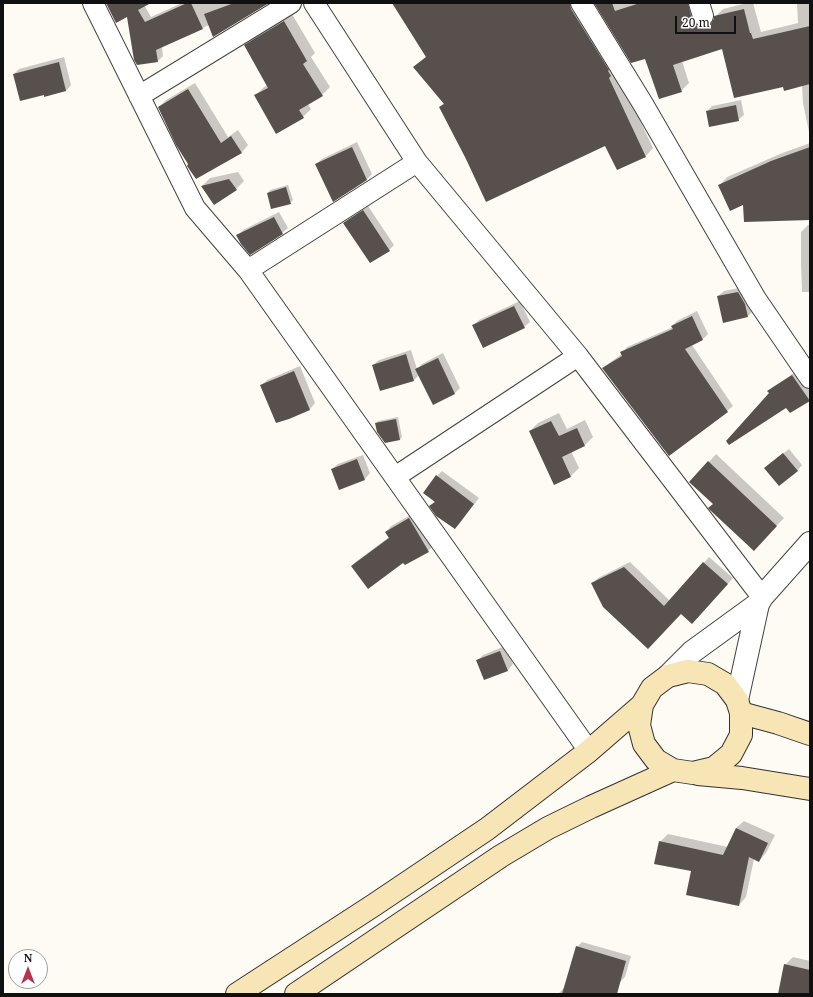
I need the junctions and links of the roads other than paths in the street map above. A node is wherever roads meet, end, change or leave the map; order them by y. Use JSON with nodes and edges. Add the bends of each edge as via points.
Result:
{"nodes":[{"id":1,"x":92,"y":3,"type":"edge"},
{"id":2,"x":291,"y":3,"type":"edge"},
{"id":3,"x":314,"y":3,"type":"edge"},
{"id":4,"x":581,"y":3,"type":"edge"},
{"id":5,"x":139,"y":96,"type":"junction"},
{"id":6,"x":418,"y":162,"type":"junction"},
{"id":7,"x":248,"y":270,"type":"junction"},
{"id":8,"x":578,"y":356,"type":"junction"},
{"id":9,"x":810,"y":378,"type":"edge"},
{"id":10,"x":395,"y":477,"type":"junction"},
{"id":11,"x":810,"y":543,"type":"edge"},
{"id":12,"x":760,"y":600,"type":"junction"},
{"id":13,"x":668,"y":676,"type":"junction"},
{"id":14,"x":642,"y":705,"type":"junction"},
{"id":15,"x":739,"y":706,"type":"junction"},
{"id":16,"x":810,"y":734,"type":"edge"},
{"id":17,"x":589,"y":751,"type":"junction"},
{"id":18,"x":683,"y":772,"type":"junction"},
{"id":19,"x":810,"y":789,"type":"edge"},
{"id":20,"x":237,"y":994,"type":"edge"},
{"id":21,"x":296,"y":994,"type":"edge"}],
"edges":[{"from":1,"to":5,"type":"street"},
{"from":2,"to":5,"type":"street"},
{"from":3,"to":6,"type":"street"},
{"from":4,"to":9,"type":"street","via":[[756,299]]},
{"from":5,"to":7,"type":"street","via":[[195,208]]},
{"from":6,"to":7,"type":"street"},
{"from":6,"to":8,"type":"street"},
{"from":7,"to":10,"type":"street"},
{"from":8,"to":10,"type":"street"},
{"from":8,"to":12,"type":"street"},
{"from":10,"to":17,"type":"street"},
{"from":11,"to":12,"type":"street"},
{"from":12,"to":13,"type":"street","via":[[692,652]]},
{"from":12,"to":15,"type":"street"},
{"from":13,"to":14,"type":"main road","via":[[652,688]]},
{"from":13,"to":15,"type":"main road","via":[[688,671],[708,674],[725,684]]},
{"from":14,"to":17,"type":"main road"},
{"from":14,"to":18,"type":"main road","via":[[639,725],[644,744],[656,760]]},
{"from":15,"to":16,"type":"main road"},
{"from":15,"to":18,"type":"main road","via":[[741,735],[731,754],[714,768]]},
{"from":17,"to":20,"type":"main road","via":[[487,829]]},
{"from":18,"to":19,"type":"main road"},
{"from":18,"to":21,"type":"main road","via":[[591,807],[548,828],[501,856]]}]}
